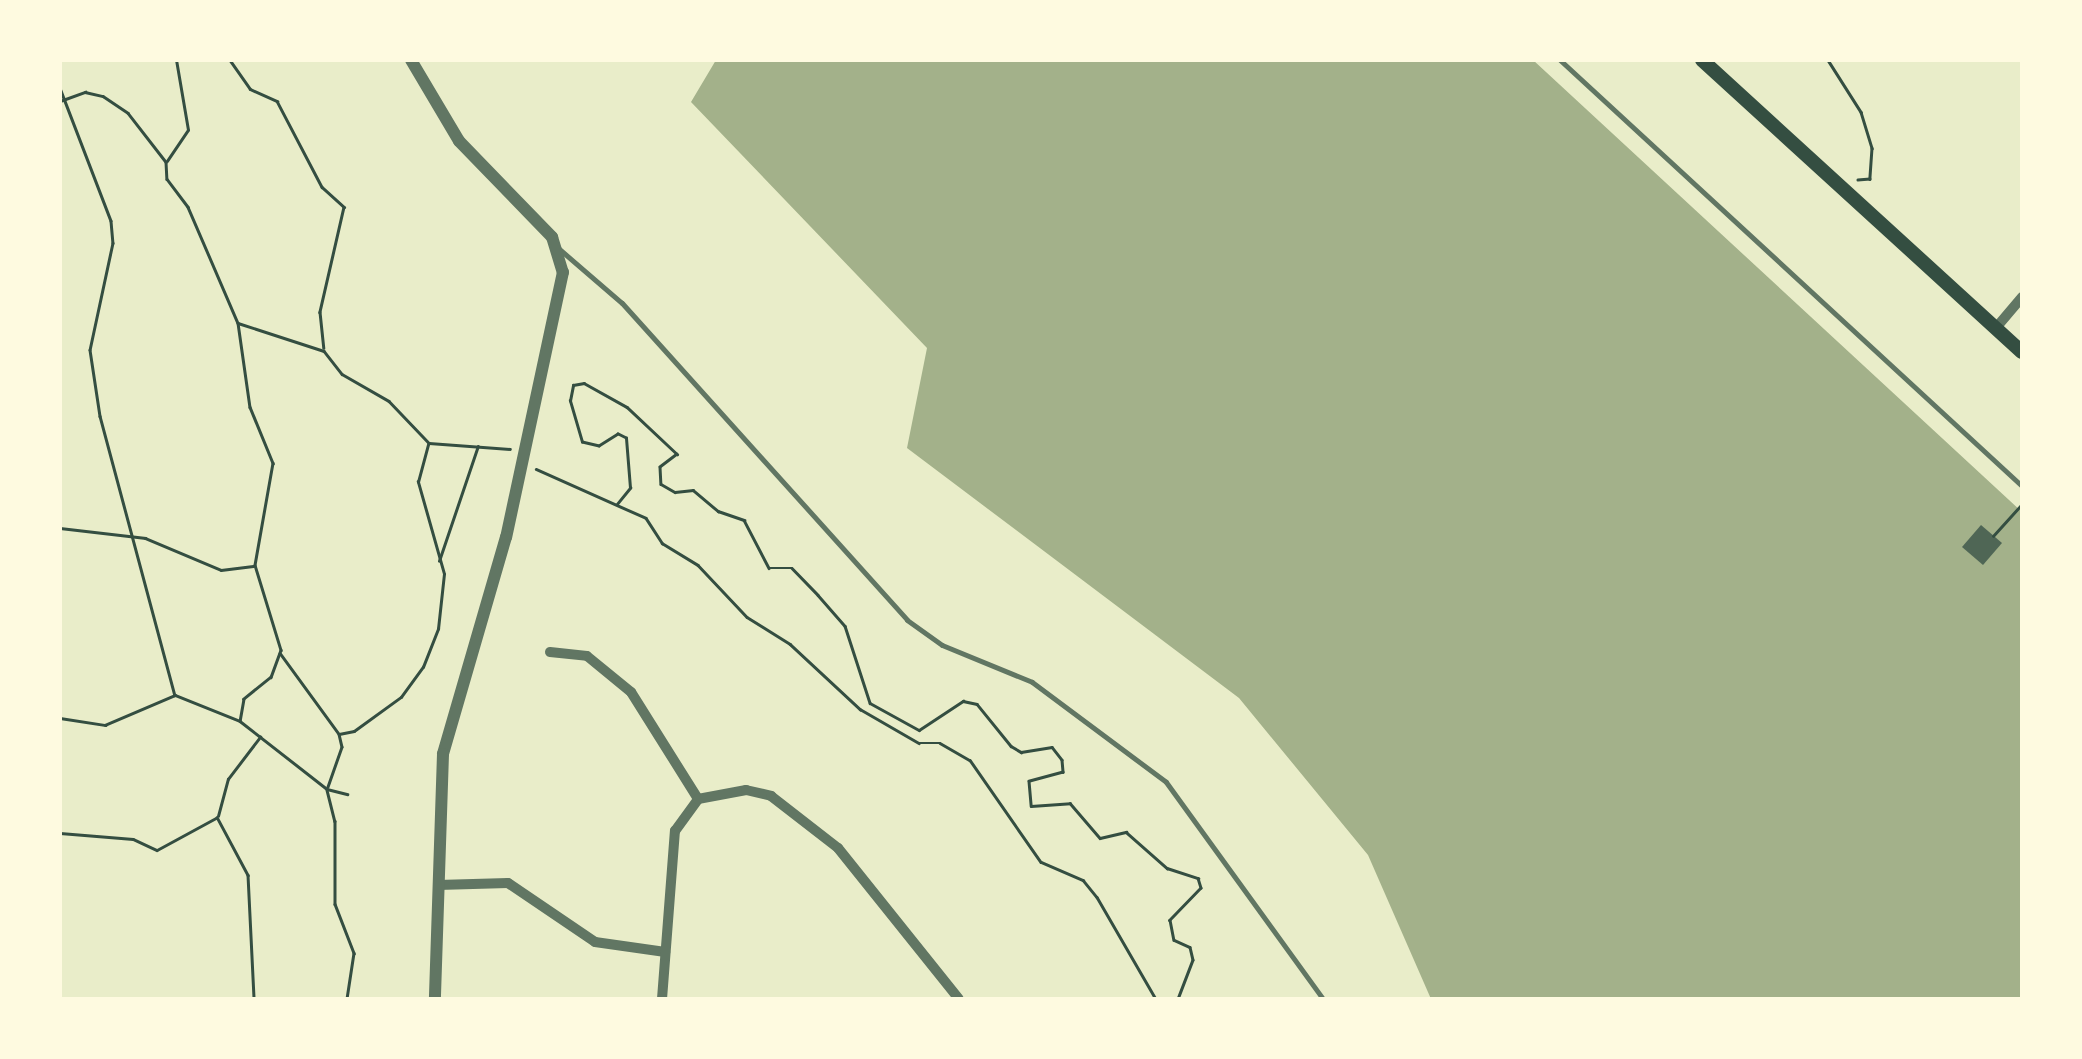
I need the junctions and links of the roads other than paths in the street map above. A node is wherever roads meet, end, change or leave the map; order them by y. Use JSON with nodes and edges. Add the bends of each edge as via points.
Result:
{"nodes":[{"id":1,"x":412,"y":60,"type":"edge"},
{"id":2,"x":1560,"y":60,"type":"edge"},
{"id":3,"x":1702,"y":60,"type":"edge"},
{"id":4,"x":557,"y":247,"type":"junction"},
{"id":5,"x":2022,"y":297,"type":"edge"},
{"id":6,"x":1995,"y":329,"type":"junction"},
{"id":7,"x":2022,"y":352,"type":"edge"},
{"id":8,"x":2022,"y":486,"type":"edge"},
{"id":9,"x":550,"y":652,"type":"dead end"},
{"id":10,"x":698,"y":799,"type":"junction"},
{"id":11,"x":438,"y":885,"type":"junction"},
{"id":12,"x":665,"y":952,"type":"junction"},
{"id":13,"x":435,"y":999,"type":"edge"},
{"id":14,"x":662,"y":999,"type":"edge"},
{"id":15,"x":958,"y":999,"type":"edge"},
{"id":16,"x":1322,"y":999,"type":"edge"}],
"edges":[{"from":1,"to":4,"type":"street","via":[[459,140]]},
{"from":2,"to":8,"type":"lane"},
{"from":3,"to":6,"type":"main road"},
{"from":4,"to":11,"type":"street","via":[[564,285],[524,459],[452,704],[436,800]]},
{"from":4,"to":16,"type":"lane","via":[[622,303],[918,630],[1032,682],[1166,782]]},
{"from":5,"to":6,"type":"street"},
{"from":6,"to":7,"type":"main road"},
{"from":9,"to":10,"type":"street","via":[[587,656],[631,692]]},
{"from":10,"to":12,"type":"street","via":[[675,831]]},
{"from":10,"to":15,"type":"street","via":[[746,790],[771,796],[803,818],[838,848]]},
{"from":11,"to":12,"type":"street","via":[[508,883],[595,942]]},
{"from":11,"to":13,"type":"street"},
{"from":12,"to":14,"type":"street"}]}
